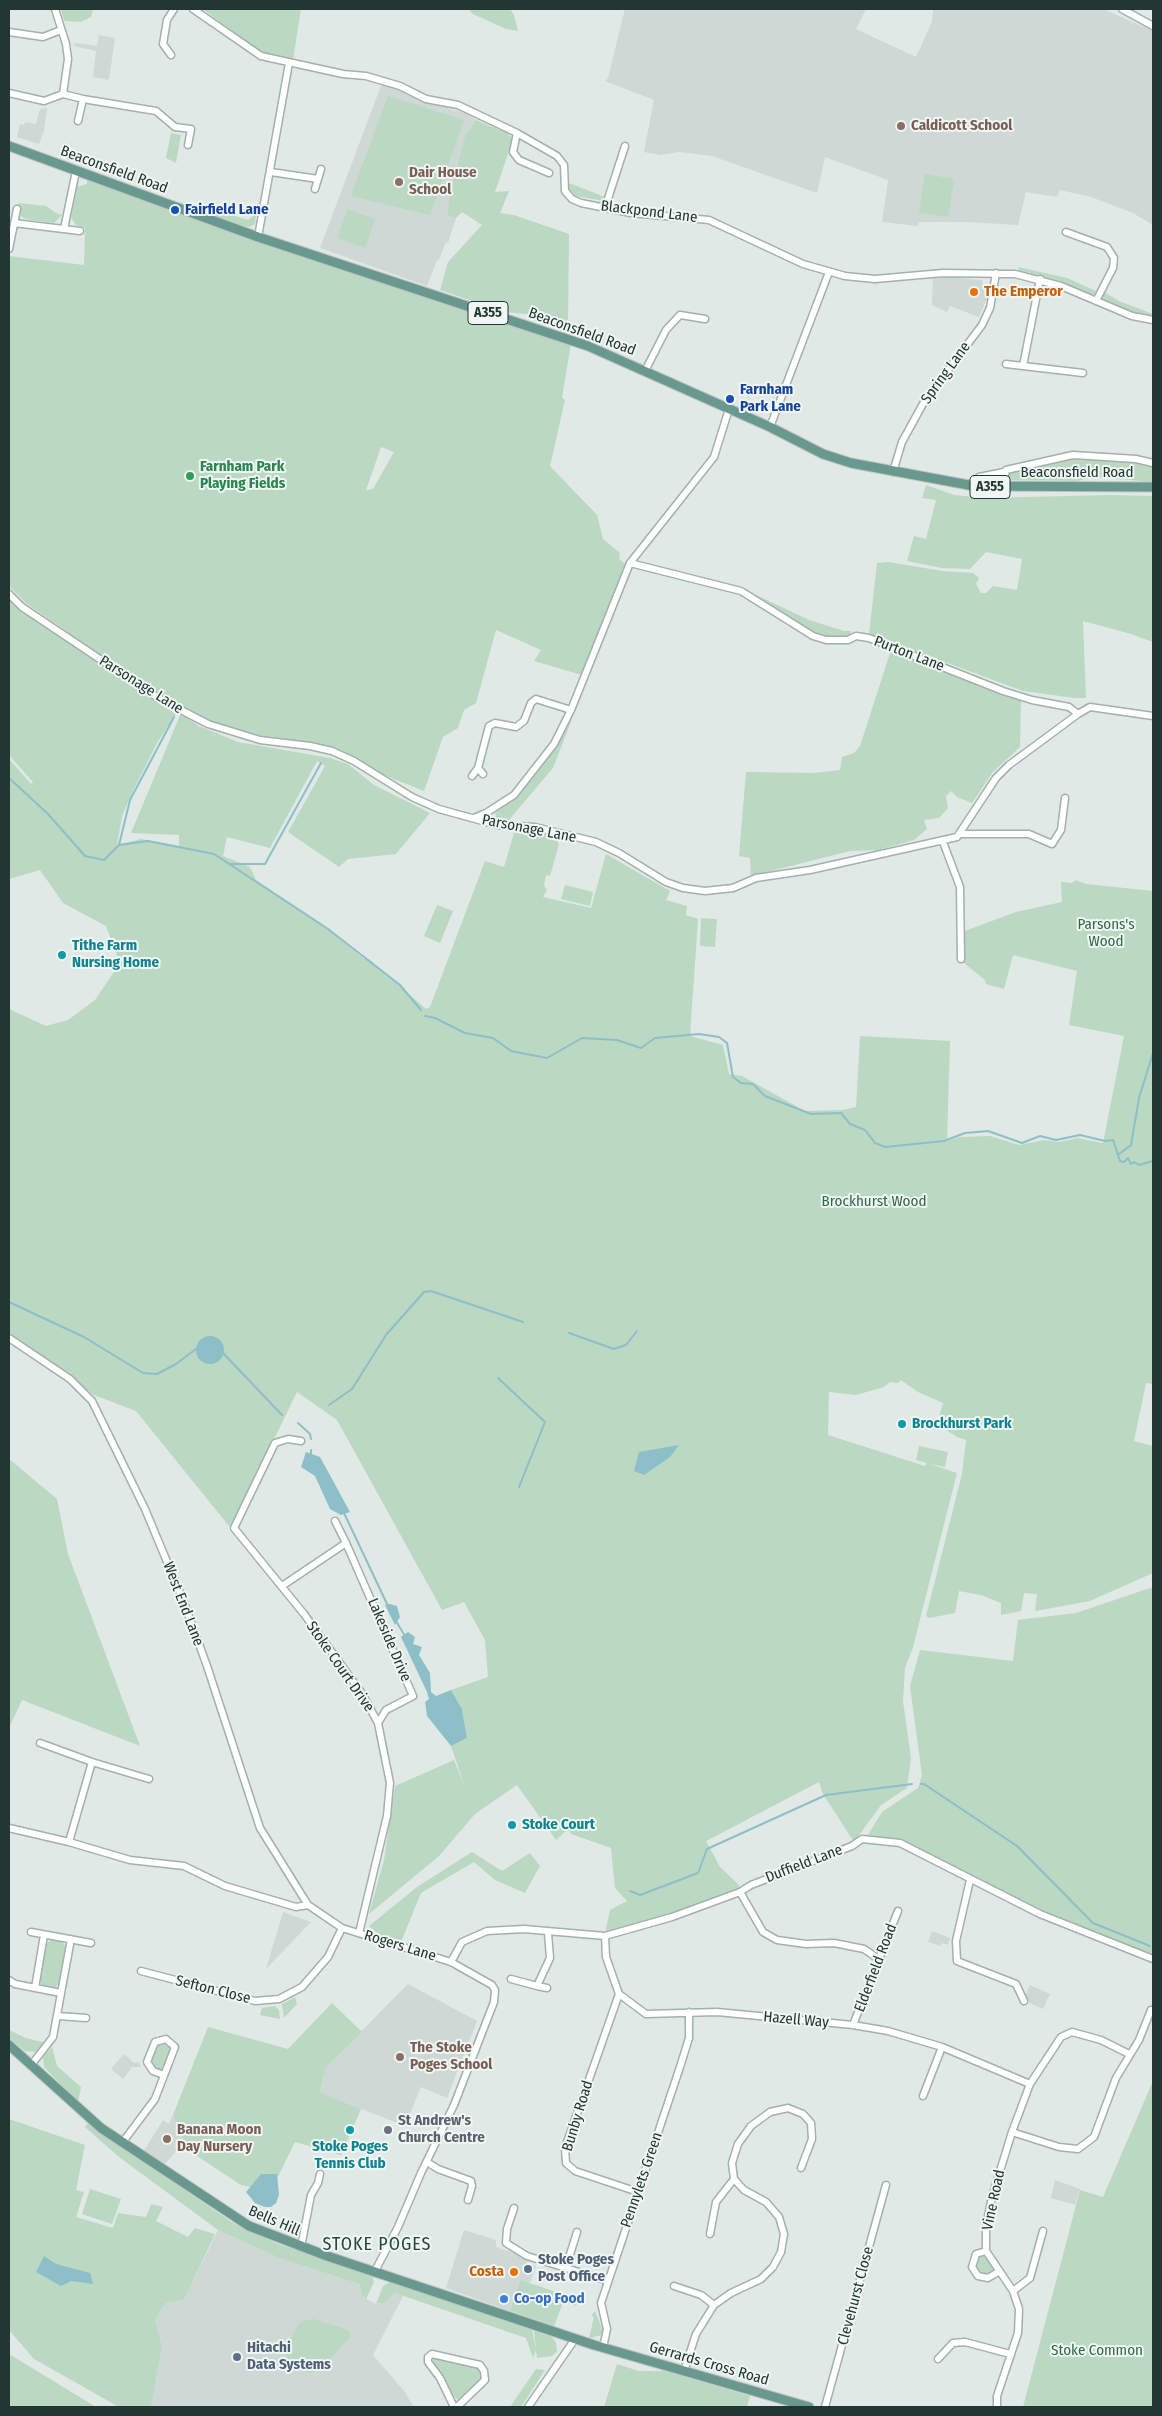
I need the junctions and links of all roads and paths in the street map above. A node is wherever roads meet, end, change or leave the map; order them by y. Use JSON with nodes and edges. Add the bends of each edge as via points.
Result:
{"nodes":[{"id":1,"x":55,"y":9,"type":"edge"},
{"id":2,"x":174,"y":9,"type":"edge"},
{"id":3,"x":193,"y":9,"type":"edge"},
{"id":4,"x":1122,"y":9,"type":"edge"},
{"id":5,"x":1153,"y":26,"type":"edge"},
{"id":6,"x":60,"y":30,"type":"junction"},
{"id":7,"x":9,"y":32,"type":"edge"},
{"id":8,"x":171,"y":55,"type":"dead end"},
{"id":9,"x":288,"y":63,"type":"junction"},
{"id":10,"x":9,"y":93,"type":"edge"},
{"id":11,"x":63,"y":94,"type":"junction"},
{"id":12,"x":83,"y":99,"type":"junction"},
{"id":13,"x":78,"y":122,"type":"dead end"},
{"id":14,"x":517,"y":133,"type":"junction"},
{"id":15,"x":188,"y":145,"type":"dead end"},
{"id":16,"x":9,"y":146,"type":"edge"},
{"id":17,"x":625,"y":146,"type":"dead end"},
{"id":18,"x":322,"y":169,"type":"dead end"},
{"id":19,"x":76,"y":171,"type":"junction"},
{"id":20,"x":271,"y":172,"type":"junction"},
{"id":21,"x":549,"y":173,"type":"dead end"},
{"id":22,"x":318,"y":179,"type":"junction"},
{"id":23,"x":315,"y":189,"type":"dead end"},
{"id":24,"x":605,"y":208,"type":"junction"},
{"id":25,"x":17,"y":209,"type":"dead end"},
{"id":26,"x":14,"y":223,"type":"junction"},
{"id":27,"x":64,"y":229,"type":"junction"},
{"id":28,"x":80,"y":231,"type":"dead end"},
{"id":29,"x":1066,"y":232,"type":"dead end"},
{"id":30,"x":258,"y":237,"type":"junction"},
{"id":31,"x":9,"y":249,"type":"edge"},
{"id":32,"x":829,"y":272,"type":"junction"},
{"id":33,"x":996,"y":273,"type":"junction"},
{"id":34,"x":1040,"y":279,"type":"junction"},
{"id":35,"x":1096,"y":301,"type":"junction"},
{"id":36,"x":705,"y":319,"type":"dead end"},
{"id":37,"x":1153,"y":320,"type":"edge"},
{"id":38,"x":1006,"y":364,"type":"dead end"},
{"id":39,"x":1023,"y":366,"type":"junction"},
{"id":40,"x":645,"y":371,"type":"junction"},
{"id":41,"x":1083,"y":373,"type":"dead end"},
{"id":42,"x":729,"y":409,"type":"junction"},
{"id":43,"x":770,"y":427,"type":"junction"},
{"id":44,"x":1153,"y":464,"type":"edge"},
{"id":45,"x":893,"y":472,"type":"junction"},
{"id":46,"x":1004,"y":472,"type":"junction"},
{"id":47,"x":979,"y":477,"type":"dead end"},
{"id":48,"x":1002,"y":488,"type":"junction"},
{"id":49,"x":1153,"y":488,"type":"edge"},
{"id":50,"x":630,"y":563,"type":"junction"},
{"id":51,"x":9,"y":594,"type":"edge"},
{"id":52,"x":571,"y":710,"type":"junction"},
{"id":53,"x":1078,"y":714,"type":"junction"},
{"id":54,"x":1153,"y":716,"type":"edge"},
{"id":55,"x":478,"y":768,"type":"junction"},
{"id":56,"x":483,"y":774,"type":"dead end"},
{"id":57,"x":472,"y":776,"type":"dead end"},
{"id":58,"x":1065,"y":798,"type":"dead end"},
{"id":59,"x":474,"y":818,"type":"junction"},
{"id":60,"x":959,"y":834,"type":"junction"},
{"id":61,"x":943,"y":842,"type":"junction"},
{"id":62,"x":961,"y":959,"type":"dead end"},
{"id":63,"x":9,"y":1338,"type":"edge"},
{"id":64,"x":301,"y":1441,"type":"dead end"},
{"id":65,"x":335,"y":1521,"type":"dead end"},
{"id":66,"x":346,"y":1543,"type":"junction"},
{"id":67,"x":282,"y":1586,"type":"junction"},
{"id":68,"x":378,"y":1723,"type":"junction"},
{"id":69,"x":40,"y":1743,"type":"dead end"},
{"id":70,"x":92,"y":1762,"type":"junction"},
{"id":71,"x":149,"y":1779,"type":"dead end"},
{"id":72,"x":9,"y":1828,"type":"edge"},
{"id":73,"x":69,"y":1842,"type":"junction"},
{"id":74,"x":970,"y":1880,"type":"junction"},
{"id":75,"x":740,"y":1892,"type":"junction"},
{"id":76,"x":308,"y":1905,"type":"junction"},
{"id":77,"x":898,"y":1911,"type":"dead end"},
{"id":78,"x":342,"y":1928,"type":"junction"},
{"id":79,"x":31,"y":1932,"type":"dead end"},
{"id":80,"x":359,"y":1933,"type":"junction"},
{"id":81,"x":548,"y":1933,"type":"junction"},
{"id":82,"x":44,"y":1935,"type":"junction"},
{"id":83,"x":605,"y":1936,"type":"junction"},
{"id":84,"x":71,"y":1939,"type":"junction"},
{"id":85,"x":91,"y":1943,"type":"dead end"},
{"id":86,"x":1153,"y":1959,"type":"edge"},
{"id":87,"x":880,"y":1960,"type":"junction"},
{"id":88,"x":451,"y":1962,"type":"junction"},
{"id":89,"x":140,"y":1971,"type":"dead end"},
{"id":90,"x":511,"y":1979,"type":"dead end"},
{"id":91,"x":9,"y":1980,"type":"edge"},
{"id":92,"x":537,"y":1986,"type":"junction"},
{"id":93,"x":35,"y":1988,"type":"junction"},
{"id":94,"x":547,"y":1988,"type":"dead end"},
{"id":95,"x":62,"y":1993,"type":"junction"},
{"id":96,"x":619,"y":1994,"type":"junction"},
{"id":97,"x":1024,"y":2001,"type":"dead end"},
{"id":98,"x":1151,"y":2010,"type":"dead end"},
{"id":99,"x":689,"y":2012,"type":"junction"},
{"id":100,"x":58,"y":2016,"type":"junction"},
{"id":101,"x":86,"y":2018,"type":"dead end"},
{"id":102,"x":853,"y":2025,"type":"junction"},
{"id":103,"x":9,"y":2044,"type":"edge"},
{"id":104,"x":942,"y":2047,"type":"junction"},
{"id":105,"x":1129,"y":2054,"type":"junction"},
{"id":106,"x":32,"y":2064,"type":"junction"},
{"id":107,"x":164,"y":2076,"type":"junction"},
{"id":108,"x":1030,"y":2084,"type":"junction"},
{"id":109,"x":923,"y":2096,"type":"dead end"},
{"id":110,"x":1012,"y":2132,"type":"junction"},
{"id":111,"x":122,"y":2143,"type":"junction"},
{"id":112,"x":427,"y":2162,"type":"junction"},
{"id":113,"x":801,"y":2168,"type":"dead end"},
{"id":114,"x":320,"y":2174,"type":"dead end"},
{"id":115,"x":734,"y":2179,"type":"junction"},
{"id":116,"x":886,"y":2185,"type":"dead end"},
{"id":117,"x":638,"y":2192,"type":"junction"},
{"id":118,"x":468,"y":2200,"type":"dead end"},
{"id":119,"x":514,"y":2208,"type":"dead end"},
{"id":120,"x":1043,"y":2231,"type":"dead end"},
{"id":121,"x":577,"y":2232,"type":"dead end"},
{"id":122,"x":710,"y":2234,"type":"dead end"},
{"id":123,"x":301,"y":2247,"type":"junction"},
{"id":124,"x":986,"y":2250,"type":"junction"},
{"id":125,"x":566,"y":2267,"type":"junction"},
{"id":126,"x":375,"y":2271,"type":"junction"},
{"id":127,"x":998,"y":2272,"type":"junction"},
{"id":128,"x":608,"y":2281,"type":"junction"},
{"id":129,"x":674,"y":2286,"type":"dead end"},
{"id":130,"x":1013,"y":2290,"type":"junction"},
{"id":131,"x":714,"y":2305,"type":"junction"},
{"id":132,"x":575,"y":2339,"type":"junction"},
{"id":133,"x":603,"y":2348,"type":"junction"},
{"id":134,"x":1010,"y":2354,"type":"junction"},
{"id":135,"x":938,"y":2359,"type":"dead end"},
{"id":136,"x":684,"y":2371,"type":"junction"},
{"id":137,"x":456,"y":2407,"type":"edge"},
{"id":138,"x":528,"y":2407,"type":"edge"},
{"id":139,"x":809,"y":2407,"type":"edge"},
{"id":140,"x":825,"y":2407,"type":"edge"},
{"id":141,"x":997,"y":2407,"type":"edge"}],
"edges":[{"from":1,"to":6,"type":"street"},
{"from":2,"to":8,"type":"street","via":[[167,20],[163,44]]},
{"from":3,"to":9,"type":"street","name":"Blackpond Lane","via":[[261,56]]},
{"from":4,"to":5,"type":"street"},
{"from":6,"to":7,"type":"street","via":[[43,37]]},
{"from":6,"to":11,"type":"street","via":[[68,59]]},
{"from":9,"to":14,"type":"street","name":"Blackpond Lane","via":[[366,76],[400,86],[426,99],[458,105]]},
{"from":9,"to":20,"type":"street"},
{"from":10,"to":11,"type":"street","via":[[44,101]]},
{"from":11,"to":12,"type":"street"},
{"from":12,"to":13,"type":"street"},
{"from":12,"to":15,"type":"street","via":[[156,110],[175,127],[191,129]]},
{"from":14,"to":21,"type":"street","via":[[513,152],[519,160]]},
{"from":14,"to":24,"type":"street","name":"Blackpond Lane","via":[[525,140],[552,151],[561,160],[565,191],[572,199]]},
{"from":16,"to":19,"type":"main road","name":"Beaconsfield Road","number":"A355"},
{"from":17,"to":24,"type":"street"},
{"from":18,"to":22,"type":"street"},
{"from":19,"to":27,"type":"street"},
{"from":19,"to":30,"type":"main road","name":"Beaconsfield Road","number":"A355"},
{"from":20,"to":22,"type":"street"},
{"from":20,"to":30,"type":"street"},
{"from":22,"to":23,"type":"street"},
{"from":24,"to":32,"type":"street","name":"Blackpond Lane","via":[[709,220],[803,264]]},
{"from":25,"to":26,"type":"street"},
{"from":26,"to":27,"type":"street"},
{"from":26,"to":31,"type":"street"},
{"from":27,"to":28,"type":"street"},
{"from":29,"to":35,"type":"street","via":[[1107,248],[1114,258],[1113,268]]},
{"from":30,"to":40,"type":"main road","name":"Beaconsfield Road","number":"A355","via":[[584,345]]},
{"from":32,"to":33,"type":"street","name":"Blackpond Lane","via":[[875,279],[943,273]]},
{"from":32,"to":43,"type":"street"},
{"from":33,"to":34,"type":"street","name":"Blackpond Lane"},
{"from":33,"to":45,"type":"street","name":"Spring Lane","via":[[990,308],[982,325],[924,402],[902,442]]},
{"from":34,"to":35,"type":"street","name":"Blackpond Lane"},
{"from":34,"to":39,"type":"street"},
{"from":35,"to":37,"type":"street","name":"Blackpond Lane","via":[[1132,316]]},
{"from":36,"to":40,"type":"street","via":[[680,315],[666,330]]},
{"from":38,"to":39,"type":"street"},
{"from":39,"to":41,"type":"street"},
{"from":40,"to":42,"type":"main road","name":"Beaconsfield Road","number":"A355"},
{"from":42,"to":43,"type":"main road","name":"Beaconsfield Road","number":"A355"},
{"from":42,"to":50,"type":"street","via":[[714,457]]},
{"from":43,"to":45,"type":"main road","name":"Beaconsfield Road","number":"A355","via":[[823,454]]},
{"from":44,"to":46,"type":"street","name":"Beaconsfield Road","via":[[1083,455]]},
{"from":45,"to":48,"type":"main road","name":"Beaconsfield Road","number":"A355","via":[[950,483]]},
{"from":46,"to":47,"type":"street"},
{"from":46,"to":48,"type":"street","name":"Beaconsfield Road"},
{"from":48,"to":49,"type":"main road","name":"Beaconsfield Road","number":"A355"},
{"from":50,"to":52,"type":"street"},
{"from":50,"to":53,"type":"street","name":"Purton Lane","via":[[741,591],[814,636],[826,640],[848,640],[856,636],[868,638],[1003,691],[1069,707]]},
{"from":51,"to":59,"type":"street","name":"Parsonage Lane","via":[[22,607],[158,698],[208,724],[260,740],[332,751],[412,797]]},
{"from":52,"to":55,"type":"street","via":[[536,699],[524,721],[516,727],[489,726]]},
{"from":52,"to":59,"type":"street","via":[[554,744],[514,795]]},
{"from":53,"to":54,"type":"street","name":"Parsonage Lane","via":[[1090,707]]},
{"from":53,"to":60,"type":"street","name":"Parsonage Lane","via":[[996,778]]},
{"from":55,"to":56,"type":"street"},
{"from":55,"to":57,"type":"street"},
{"from":58,"to":60,"type":"street","via":[[1061,830],[1052,844],[1029,834]]},
{"from":59,"to":61,"type":"street","name":"Parsonage Lane","via":[[498,825],[535,827],[596,842],[666,882],[705,891],[733,888],[756,878]]},
{"from":60,"to":61,"type":"street","name":"Parsonage Lane","via":[[957,838]]},
{"from":61,"to":62,"type":"street","via":[[960,886]]},
{"from":63,"to":76,"type":"street","name":"West End Lane","via":[[70,1379],[92,1401],[145,1509],[183,1600],[260,1828]]},
{"from":64,"to":67,"type":"street","name":"Stoke Court Drive","via":[[291,1437],[275,1443],[234,1528]]},
{"from":65,"to":66,"type":"street","name":"Lakeside Drive"},
{"from":66,"to":67,"type":"street"},
{"from":66,"to":68,"type":"street","name":"Lakeside Drive","via":[[413,1696],[386,1710]]},
{"from":67,"to":68,"type":"street","name":"Stoke Court Drive","via":[[363,1695]]},
{"from":68,"to":80,"type":"street","name":"Stoke Court Drive","via":[[390,1783],[385,1825]]},
{"from":69,"to":70,"type":"street"},
{"from":70,"to":71,"type":"street"},
{"from":70,"to":73,"type":"street"},
{"from":72,"to":73,"type":"street"},
{"from":73,"to":76,"type":"street","via":[[130,1860],[184,1866],[225,1886],[296,1908]]},
{"from":74,"to":75,"type":"street","name":"Duffield Lane","via":[[900,1843],[862,1839]]},
{"from":74,"to":86,"type":"street","name":"Duffield Lane","via":[[1040,1914]]},
{"from":74,"to":97,"type":"street","via":[[956,1941],[957,1961],[1016,1984]]},
{"from":75,"to":83,"type":"street","name":"Duffield Lane","via":[[672,1917]]},
{"from":75,"to":87,"type":"street","via":[[763,1932],[777,1940],[864,1949]]},
{"from":76,"to":78,"type":"street","name":"Rogers Lane"},
{"from":77,"to":87,"type":"street","name":"Elderfield Road"},
{"from":78,"to":80,"type":"street","name":"Rogers Lane"},
{"from":78,"to":89,"type":"street","name":"Sefton Close","via":[[328,1957],[302,1987],[279,1999],[255,2001]]},
{"from":79,"to":82,"type":"street"},
{"from":80,"to":88,"type":"street","name":"Rogers Lane"},
{"from":81,"to":83,"type":"street","name":"Duffield Lane"},
{"from":81,"to":88,"type":"street","name":"Duffield Lane","via":[[524,1929],[487,1931],[462,1942]]},
{"from":81,"to":92,"type":"street","via":[[550,1958]]},
{"from":82,"to":84,"type":"street"},
{"from":82,"to":93,"type":"street"},
{"from":83,"to":96,"type":"street","via":[[606,1957]]},
{"from":84,"to":85,"type":"street"},
{"from":84,"to":95,"type":"street"},
{"from":87,"to":102,"type":"street","name":"Elderfield Road"},
{"from":88,"to":112,"type":"street","name":"Rogers Lane","via":[[492,1985],[496,1996],[454,2105]]},
{"from":90,"to":92,"type":"street"},
{"from":91,"to":93,"type":"street"},
{"from":92,"to":94,"type":"street"},
{"from":93,"to":95,"type":"street"},
{"from":95,"to":100,"type":"street"},
{"from":96,"to":99,"type":"street","name":"Hazell Way","via":[[646,2014]]},
{"from":96,"to":117,"type":"street","name":"Bunby Road","via":[[565,2148],[566,2163],[575,2171]]},
{"from":98,"to":105,"type":"street","via":[[1139,2040]]},
{"from":99,"to":102,"type":"street","name":"Hazell Way"},
{"from":99,"to":117,"type":"street","name":"Pennylets Green","via":[[689,2038]]},
{"from":100,"to":101,"type":"street"},
{"from":100,"to":106,"type":"street","via":[[53,2037]]},
{"from":102,"to":104,"type":"street","name":"Hazell Way","via":[[888,2031]]},
{"from":103,"to":106,"type":"main road","name":"Bells Hill"},
{"from":104,"to":108,"type":"street","name":"Hazell Way"},
{"from":104,"to":109,"type":"street"},
{"from":105,"to":108,"type":"street","name":"Vine Road","via":[[1101,2040],[1072,2032],[1061,2037]]},
{"from":105,"to":110,"type":"street","via":[[1116,2078],[1094,2137],[1078,2149],[1059,2147]]},
{"from":106,"to":111,"type":"main road","name":"Bells Hill","via":[[101,2128]]},
{"from":107,"to":107,"type":"street","via":[[175,2047],[166,2039],[155,2042],[147,2062],[153,2071]]},
{"from":107,"to":111,"type":"street","via":[[155,2099]]},
{"from":108,"to":110,"type":"street","name":"Vine Road"},
{"from":110,"to":124,"type":"street","name":"Vine Road","via":[[992,2197],[986,2226]]},
{"from":111,"to":123,"type":"main road","name":"Bells Hill","via":[[235,2219]]},
{"from":112,"to":118,"type":"street","via":[[471,2181]]},
{"from":112,"to":126,"type":"street","name":"Rogers Lane"},
{"from":113,"to":115,"type":"street","via":[[812,2139],[811,2123],[803,2114],[788,2108],[770,2112],[751,2126],[738,2144],[732,2163]]},
{"from":114,"to":123,"type":"street","via":[[311,2195]]},
{"from":115,"to":122,"type":"street","via":[[716,2202]]},
{"from":115,"to":131,"type":"street","via":[[744,2190],[766,2202],[779,2216],[784,2234],[781,2252],[773,2267],[760,2279],[731,2292]]},
{"from":116,"to":140,"type":"street","name":"Clevehurst Close"},
{"from":117,"to":128,"type":"street","name":"Pennylets Green"},
{"from":119,"to":125,"type":"street","via":[[506,2243],[527,2256]]},
{"from":120,"to":130,"type":"street","via":[[1030,2278]]},
{"from":121,"to":125,"type":"street"},
{"from":123,"to":126,"type":"main road","name":"Bells Hill"},
{"from":124,"to":127,"type":"street","name":"Vine Road"},
{"from":124,"to":127,"type":"street","via":[[976,2254],[972,2267],[978,2276],[988,2278]]},
{"from":125,"to":128,"type":"street"},
{"from":126,"to":132,"type":"main road","name":"Bells Hill"},
{"from":127,"to":130,"type":"street","name":"Vine Road"},
{"from":128,"to":133,"type":"street","name":"Pennylets Green","via":[[602,2303],[607,2329]]},
{"from":129,"to":131,"type":"street","via":[[701,2295]]},
{"from":130,"to":134,"type":"street","name":"Vine Road","via":[[1019,2309],[1018,2333]]},
{"from":131,"to":136,"type":"street","via":[[696,2334]]},
{"from":132,"to":133,"type":"main road","name":"Bells Hill"},
{"from":132,"to":138,"type":"street"},
{"from":133,"to":136,"type":"main road","name":"Gerrards Cross Road"},
{"from":134,"to":135,"type":"street","via":[[965,2342],[953,2344]]},
{"from":134,"to":141,"type":"street","name":"Vine Road","via":[[997,2396]]},
{"from":136,"to":139,"type":"main road","name":"Gerrards Cross Road"},
{"from":137,"to":137,"type":"street","via":[[428,2362],[432,2354],[480,2365],[484,2371],[484,2380]]}]}
